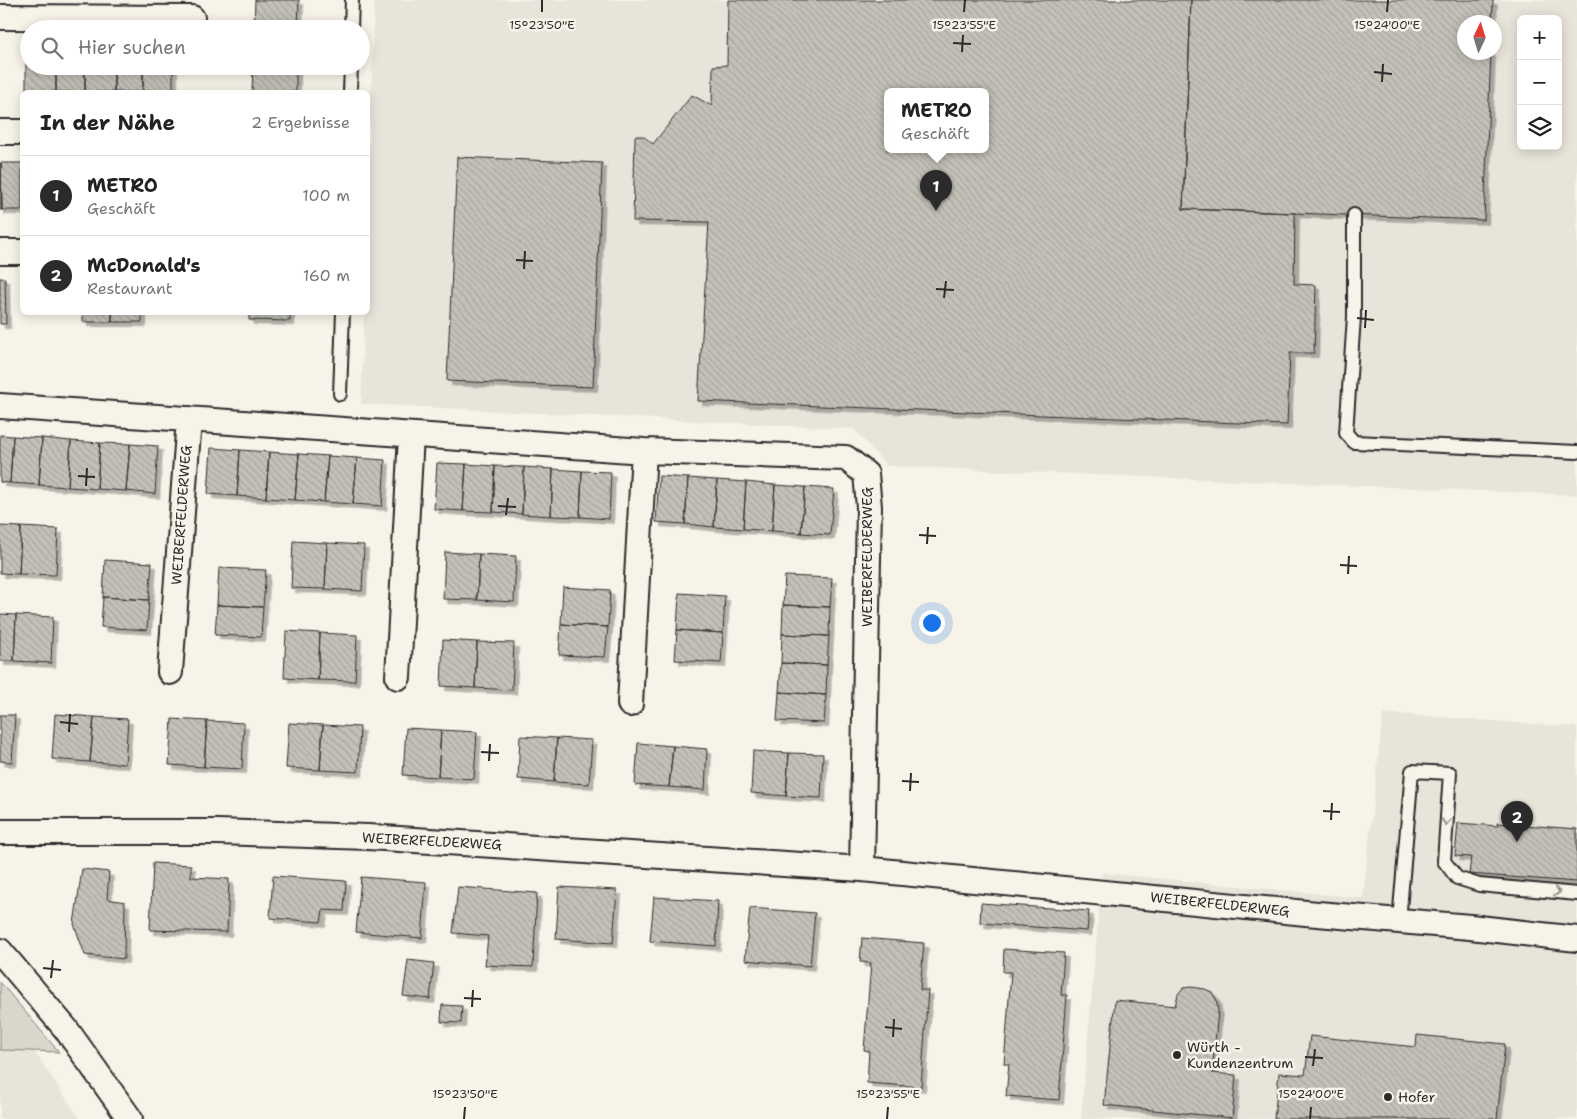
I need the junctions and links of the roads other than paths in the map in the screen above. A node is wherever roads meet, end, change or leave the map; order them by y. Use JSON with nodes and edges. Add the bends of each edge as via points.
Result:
{"nodes":[{"id":1,"x":352,"y":0,"type":"edge"},
{"id":2,"x":0,"y":18,"type":"edge"},
{"id":3,"x":192,"y":18,"type":"dead end"},
{"id":4,"x":351,"y":20,"type":"edge"},
{"id":5,"x":351,"y":75,"type":"edge"},
{"id":6,"x":350,"y":90,"type":"edge"},
{"id":7,"x":0,"y":132,"type":"edge"},
{"id":8,"x":20,"y":132,"type":"edge"},
{"id":9,"x":1354,"y":215,"type":"dead end"},
{"id":10,"x":0,"y":252,"type":"edge"},
{"id":11,"x":20,"y":252,"type":"edge"},
{"id":12,"x":343,"y":315,"type":"edge"},
{"id":13,"x":340,"y":394,"type":"dead end"},
{"id":14,"x":0,"y":406,"type":"edge"},
{"id":15,"x":189,"y":419,"type":"junction"},
{"id":16,"x":411,"y":436,"type":"junction"},
{"id":17,"x":644,"y":451,"type":"junction"},
{"id":18,"x":1577,"y":452,"type":"edge"},
{"id":19,"x":170,"y":672,"type":"dead end"},
{"id":20,"x":398,"y":677,"type":"dead end"},
{"id":21,"x":630,"y":704,"type":"dead end"},
{"id":22,"x":0,"y":832,"type":"edge"},
{"id":23,"x":862,"y":868,"type":"junction"},
{"id":24,"x":1577,"y":894,"type":"edge"},
{"id":25,"x":1399,"y":921,"type":"junction"},
{"id":26,"x":1577,"y":939,"type":"edge"},
{"id":27,"x":0,"y":951,"type":"edge"},
{"id":28,"x":130,"y":1119,"type":"edge"}],
"edges":[{"from":1,"to":4,"type":"lane"},
{"from":2,"to":3,"type":"street"},
{"from":5,"to":6,"type":"lane"},
{"from":7,"to":8,"type":"street"},
{"from":9,"to":18,"type":"lane","via":[[1354,318],[1346,433],[1354,442]]},
{"from":10,"to":11,"type":"street"},
{"from":12,"to":13,"type":"lane"},
{"from":14,"to":15,"type":"street","name":"WEIBERFELDERWEG"},
{"from":15,"to":16,"type":"street","name":"WEIBERFELDERWEG"},
{"from":15,"to":19,"type":"street","name":"WEIBERFELDERWEG"},
{"from":16,"to":17,"type":"street","name":"WEIBERFELDERWEG"},
{"from":16,"to":20,"type":"street"},
{"from":17,"to":21,"type":"street"},
{"from":17,"to":23,"type":"street","name":"WEIBERFELDERWEG","via":[[846,458],[866,474],[870,507]]},
{"from":22,"to":23,"type":"street","name":"WEIBERFELDERWEG","via":[[218,832],[368,837]]},
{"from":23,"to":25,"type":"street","name":"WEIBERFELDERWEG"},
{"from":25,"to":24,"type":"lane","one_way":true,"via":[[1412,771],[1450,773],[1444,861],[1457,878],[1479,885]]},
{"from":25,"to":26,"type":"street","name":"WEIBERFELDERWEG"},
{"from":27,"to":28,"type":"street","via":[[66,1029]]}]}
